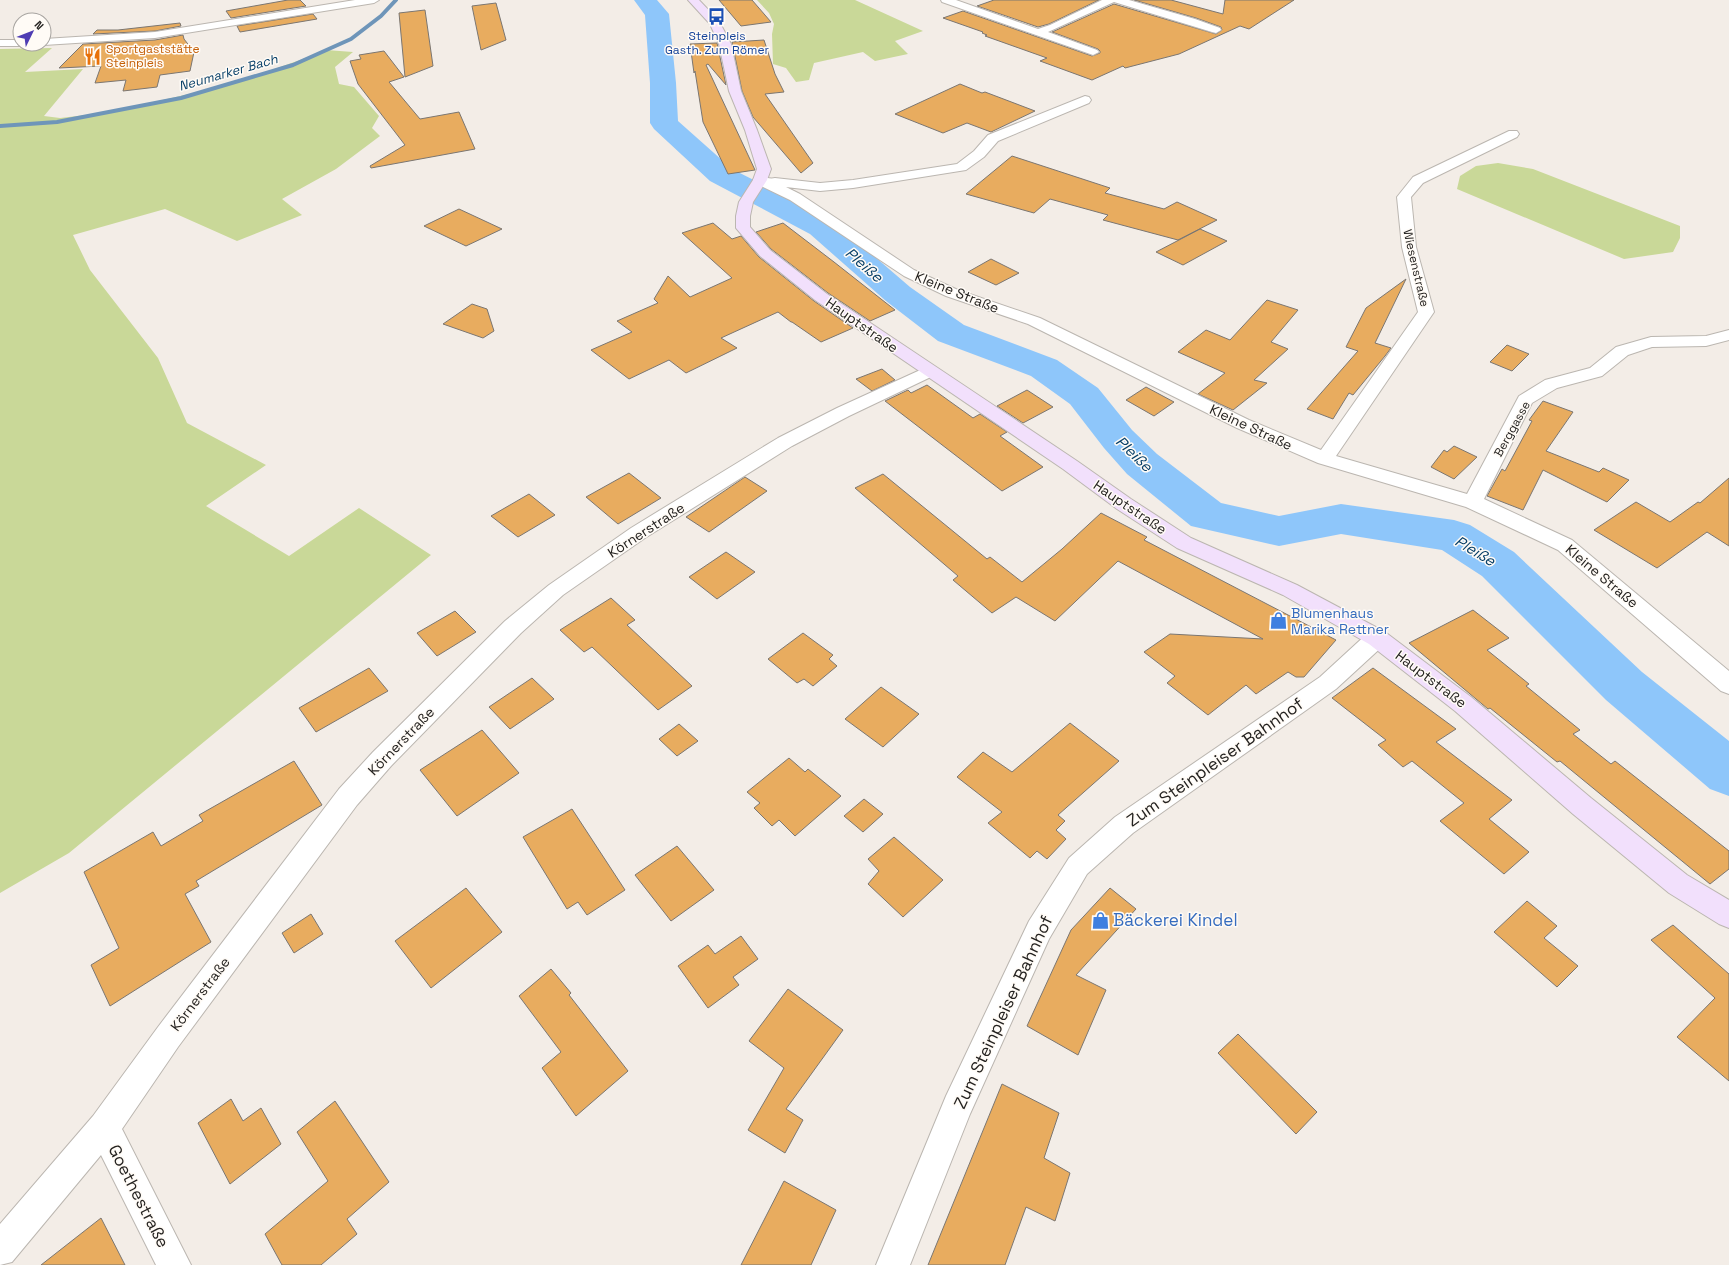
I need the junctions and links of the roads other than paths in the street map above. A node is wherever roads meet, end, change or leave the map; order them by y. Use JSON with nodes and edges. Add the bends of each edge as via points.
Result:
{"nodes":[{"id":1,"x":374,"y":0,"type":"edge"},
{"id":2,"x":693,"y":0,"type":"edge"},
{"id":3,"x":946,"y":0,"type":"edge"},
{"id":4,"x":1110,"y":0,"type":"edge"},
{"id":5,"x":1118,"y":0,"type":"edge"},
{"id":6,"x":1216,"y":30,"type":"dead end"},
{"id":7,"x":1039,"y":32,"type":"junction"},
{"id":8,"x":52,"y":41,"type":"edge"},
{"id":9,"x":0,"y":43,"type":"edge"},
{"id":10,"x":12,"y":43,"type":"edge"},
{"id":11,"x":1093,"y":52,"type":"dead end"},
{"id":12,"x":1084,"y":100,"type":"dead end"},
{"id":13,"x":1513,"y":134,"type":"dead end"},
{"id":14,"x":758,"y":182,"type":"junction"},
{"id":15,"x":1729,"y":335,"type":"edge"},
{"id":16,"x":929,"y":371,"type":"junction"},
{"id":17,"x":1325,"y":459,"type":"junction"},
{"id":18,"x":1472,"y":502,"type":"junction"},
{"id":19,"x":1377,"y":638,"type":"junction"},
{"id":20,"x":1729,"y":686,"type":"edge"},
{"id":21,"x":1729,"y":915,"type":"edge"},
{"id":22,"x":104,"y":1127,"type":"junction"},
{"id":23,"x":0,"y":1250,"type":"edge"},
{"id":24,"x":174,"y":1265,"type":"edge"},
{"id":25,"x":892,"y":1265,"type":"edge"}],
"edges":[{"from":1,"to":8,"type":"street","via":[[155,35]]},
{"from":2,"to":14,"type":"main road","name":"Hauptstraße","via":[[716,23],[725,44],[735,91],[764,169]]},
{"from":3,"to":7,"type":"street"},
{"from":4,"to":7,"type":"street"},
{"from":5,"to":6,"type":"street","via":[[1191,20]]},
{"from":7,"to":11,"type":"street"},
{"from":9,"to":10,"type":"street"},
{"from":12,"to":14,"type":"street","via":[[993,138],[979,154],[961,167],[826,186]]},
{"from":13,"to":17,"type":"street","name":"Wiesenstraße","via":[[1418,180],[1404,197],[1409,247],[1426,312]]},
{"from":14,"to":16,"type":"main road","name":"Hauptstraße","via":[[746,202],[743,228],[765,253],[821,297]]},
{"from":14,"to":17,"type":"street","name":"Kleine Straße","via":[[795,197],[909,273],[952,293],[1034,321],[1243,424]]},
{"from":15,"to":18,"type":"street","name":"Berggasse","via":[[1706,341],[1651,342],[1622,351],[1596,372],[1551,384],[1525,400]]},
{"from":16,"to":19,"type":"main road","name":"Hauptstraße","via":[[1184,543],[1290,590]]},
{"from":16,"to":22,"type":"street","name":"Körnerstraße","via":[[843,412],[772,450],[638,533],[556,590],[513,626],[348,797],[168,1037]]},
{"from":17,"to":18,"type":"street","name":"Kleine Straße"},
{"from":18,"to":20,"type":"street","name":"Kleine Straße","via":[[1565,545],[1700,658]]},
{"from":19,"to":21,"type":"main road","name":"Hauptstraße","via":[[1464,704],[1582,806],[1672,879]]},
{"from":19,"to":25,"type":"street","name":"Zum Steinpleiser Bahnhof","via":[[1328,682],[1124,825],[1078,866],[1039,930],[957,1107]]},
{"from":22,"to":23,"type":"street","name":"Körnerstraße"},
{"from":22,"to":24,"type":"street","name":"Goethestraße"}]}
